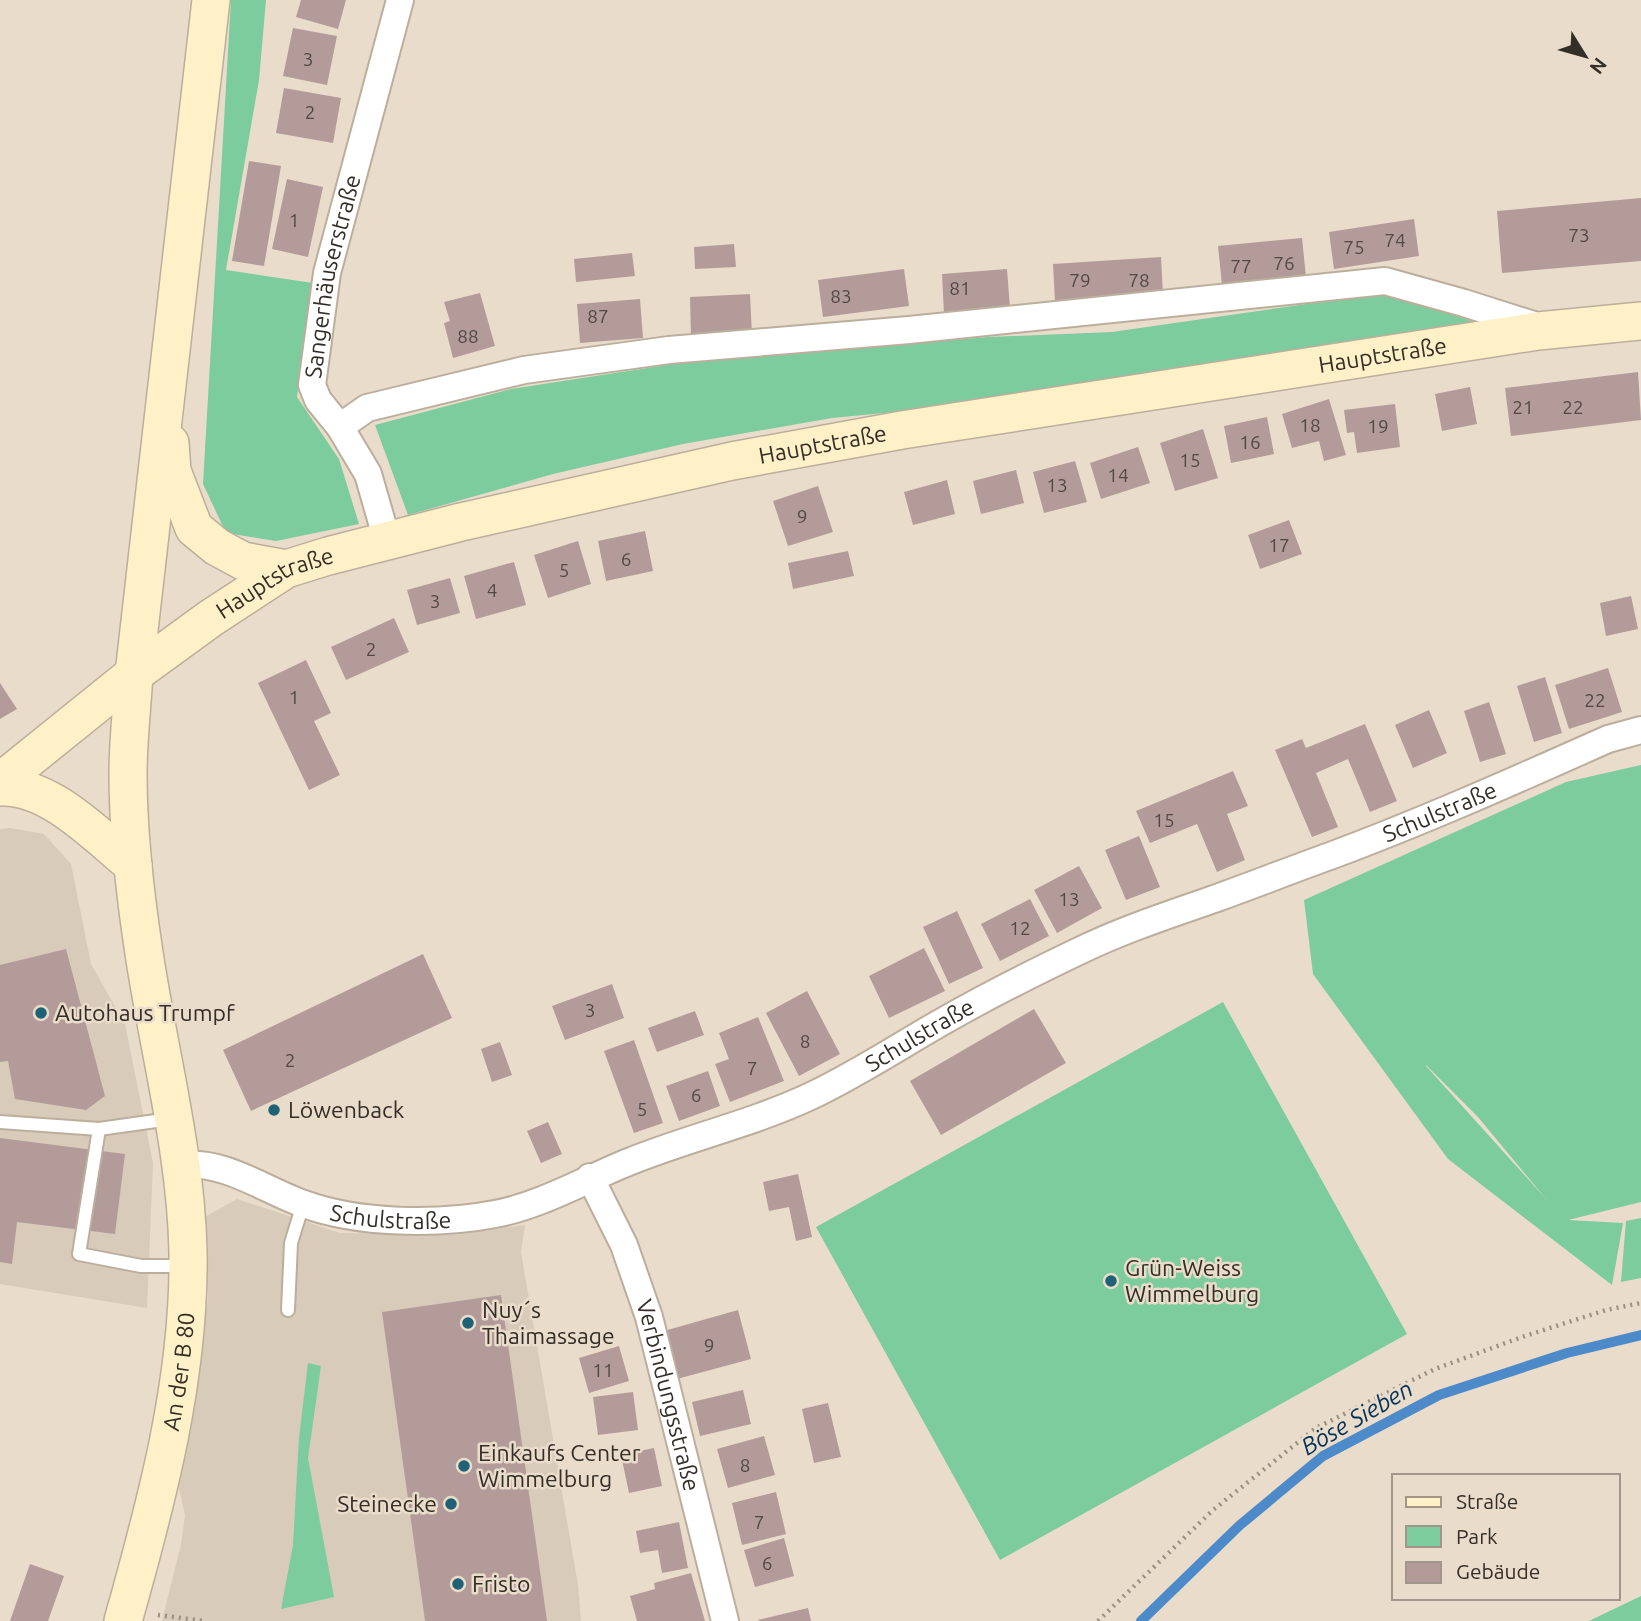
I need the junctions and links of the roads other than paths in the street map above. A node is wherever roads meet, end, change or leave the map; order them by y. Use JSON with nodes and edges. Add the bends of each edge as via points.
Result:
{"nodes":[{"id":1,"x":211,"y":0,"type":"edge"},
{"id":2,"x":400,"y":0,"type":"edge"},
{"id":3,"x":1641,"y":321,"type":"edge"},
{"id":4,"x":1551,"y":330,"type":"junction"},
{"id":5,"x":166,"y":387,"type":"junction"},
{"id":6,"x":340,"y":427,"type":"junction"},
{"id":7,"x":387,"y":540,"type":"junction"},
{"id":8,"x":286,"y":569,"type":"junction"},
{"id":9,"x":134,"y":674,"type":"junction"},
{"id":10,"x":1641,"y":730,"type":"edge"},
{"id":11,"x":0,"y":782,"type":"edge"},
{"id":12,"x":0,"y":787,"type":"edge"},
{"id":13,"x":133,"y":865,"type":"junction"},
{"id":14,"x":174,"y":1119,"type":"junction"},
{"id":15,"x":0,"y":1122,"type":"edge"},
{"id":16,"x":99,"y":1129,"type":"junction"},
{"id":17,"x":181,"y":1165,"type":"junction"},
{"id":18,"x":590,"y":1177,"type":"junction"},
{"id":19,"x":303,"y":1204,"type":"junction"},
{"id":20,"x":188,"y":1266,"type":"junction"},
{"id":21,"x":288,"y":1310,"type":"dead end"},
{"id":22,"x":125,"y":1614,"type":"edge"},
{"id":23,"x":725,"y":1621,"type":"edge"}],
"edges":[{"from":1,"to":5,"type":"main road"},
{"from":2,"to":6,"type":"street","name":"Sangerhäuserstraße","via":[[327,273],[312,385]]},
{"from":3,"to":4,"type":"main road","name":"Hauptstraße"},
{"from":4,"to":6,"type":"street","name":"Hauptstraße","via":[[1385,281],[669,350],[524,370],[367,408]]},
{"from":4,"to":7,"type":"main road","name":"Hauptstraße","via":[[889,432],[732,461]]},
{"from":5,"to":8,"type":"main road","via":[[172,471],[194,528],[243,561]]},
{"from":5,"to":9,"type":"main road","name":"An der B 80"},
{"from":6,"to":7,"type":"street","name":"Sangerhäuserstraße","via":[[368,474]]},
{"from":7,"to":8,"type":"main road","name":"Hauptstraße"},
{"from":8,"to":9,"type":"main road","name":"Hauptstraße"},
{"from":9,"to":11,"type":"main road","name":"Hauptstraße"},
{"from":9,"to":13,"type":"main road","name":"An der B 80","via":[[128,772]]},
{"from":10,"to":18,"type":"street","name":"Schulstraße","via":[[1344,850],[1143,922],[1010,986],[810,1096]]},
{"from":12,"to":13,"type":"main road","via":[[22,788],[53,801]]},
{"from":13,"to":14,"type":"main road","name":"An der B 80"},
{"from":14,"to":16,"type":"lane"},
{"from":14,"to":17,"type":"main road","name":"An der B 80"},
{"from":15,"to":16,"type":"lane"},
{"from":16,"to":20,"type":"lane","via":[[79,1254],[141,1266]]},
{"from":17,"to":19,"type":"street","name":"Schulstraße","via":[[207,1165]]},
{"from":17,"to":20,"type":"main road","name":"An der B 80"},
{"from":18,"to":19,"type":"street","name":"Schulstraße","via":[[529,1205],[447,1219],[371,1220]]},
{"from":18,"to":23,"type":"street","name":"Verbindungsstraße","via":[[624,1245],[649,1317]]},
{"from":19,"to":21,"type":"lane","via":[[291,1243]]},
{"from":20,"to":22,"type":"main road","name":"An der B 80","via":[[175,1405]]}]}
